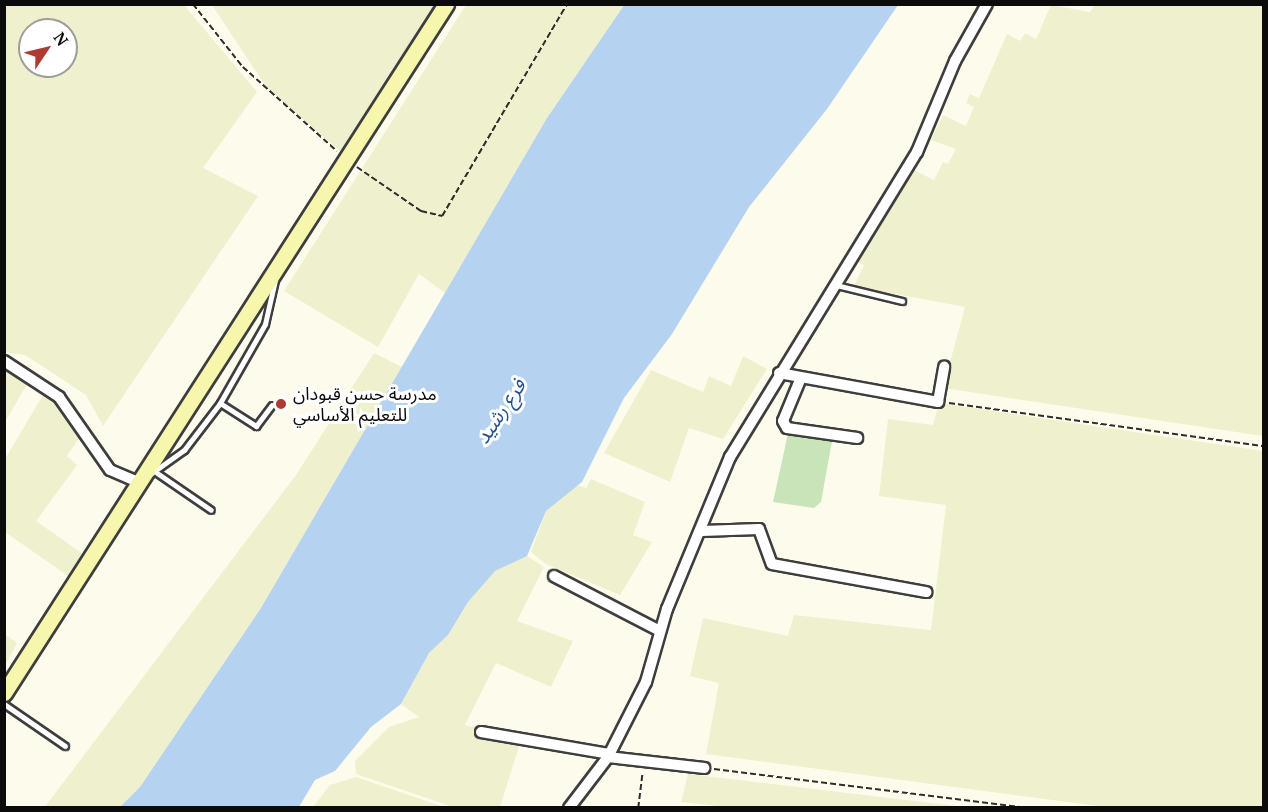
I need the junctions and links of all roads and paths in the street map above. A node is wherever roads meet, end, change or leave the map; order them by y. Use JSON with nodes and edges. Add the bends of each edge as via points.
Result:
{"nodes":[{"id":1,"x":194,"y":4,"type":"edge"},
{"id":2,"x":446,"y":4,"type":"edge"},
{"id":3,"x":567,"y":4,"type":"edge"},
{"id":4,"x":987,"y":4,"type":"edge"},
{"id":5,"x":350,"y":162,"type":"junction"},
{"id":6,"x":275,"y":278,"type":"junction"},
{"id":7,"x":833,"y":285,"type":"junction"},
{"id":8,"x":902,"y":301,"type":"dead end"},
{"id":9,"x":4,"y":361,"type":"edge"},
{"id":10,"x":944,"y":367,"type":"dead end"},
{"id":11,"x":779,"y":373,"type":"junction"},
{"id":12,"x":800,"y":380,"type":"junction"},
{"id":13,"x":938,"y":402,"type":"junction"},
{"id":14,"x":220,"y":403,"type":"junction"},
{"id":15,"x":272,"y":405,"type":"dead end"},
{"id":16,"x":857,"y":438,"type":"dead end"},
{"id":17,"x":1263,"y":446,"type":"edge"},
{"id":18,"x":147,"y":478,"type":"junction"},
{"id":19,"x":211,"y":510,"type":"dead end"},
{"id":20,"x":702,"y":531,"type":"junction"},
{"id":21,"x":554,"y":576,"type":"dead end"},
{"id":22,"x":926,"y":592,"type":"dead end"},
{"id":23,"x":660,"y":632,"type":"junction"},
{"id":24,"x":4,"y":693,"type":"edge"},
{"id":25,"x":4,"y":704,"type":"edge"},
{"id":26,"x":481,"y":732,"type":"dead end"},
{"id":27,"x":65,"y":746,"type":"dead end"},
{"id":28,"x":609,"y":756,"type":"junction"},
{"id":29,"x":643,"y":761,"type":"junction"},
{"id":30,"x":704,"y":768,"type":"joint"},
{"id":31,"x":568,"y":807,"type":"edge"},
{"id":32,"x":638,"y":807,"type":"edge"},
{"id":33,"x":1026,"y":807,"type":"edge"}],
"edges":[{"from":1,"to":5,"type":"path","via":[[243,67]]},
{"from":2,"to":5,"type":"street"},
{"from":3,"to":5,"type":"path","via":[[442,216],[420,211]]},
{"from":4,"to":7,"type":"street","via":[[955,61],[917,152]]},
{"from":5,"to":6,"type":"street"},
{"from":6,"to":14,"type":"lane","via":[[266,324]]},
{"from":6,"to":18,"type":"street"},
{"from":7,"to":8,"type":"lane"},
{"from":7,"to":11,"type":"street"},
{"from":9,"to":18,"type":"street","via":[[59,397],[111,470]]},
{"from":10,"to":13,"type":"street"},
{"from":11,"to":12,"type":"street"},
{"from":11,"to":20,"type":"street","via":[[730,457]]},
{"from":12,"to":13,"type":"street"},
{"from":12,"to":16,"type":"street","via":[[785,425]]},
{"from":13,"to":17,"type":"path"},
{"from":14,"to":15,"type":"lane","via":[[256,426]]},
{"from":14,"to":18,"type":"lane"},
{"from":18,"to":19,"type":"lane"},
{"from":18,"to":24,"type":"street"},
{"from":20,"to":22,"type":"street","via":[[759,529],[772,564]]},
{"from":20,"to":23,"type":"street"},
{"from":21,"to":23,"type":"street"},
{"from":23,"to":28,"type":"street","via":[[646,682]]},
{"from":25,"to":27,"type":"lane"},
{"from":26,"to":28,"type":"street"},
{"from":28,"to":29,"type":"street"},
{"from":28,"to":31,"type":"street"},
{"from":29,"to":30,"type":"street"},
{"from":29,"to":32,"type":"path"},
{"from":30,"to":33,"type":"path"}]}
